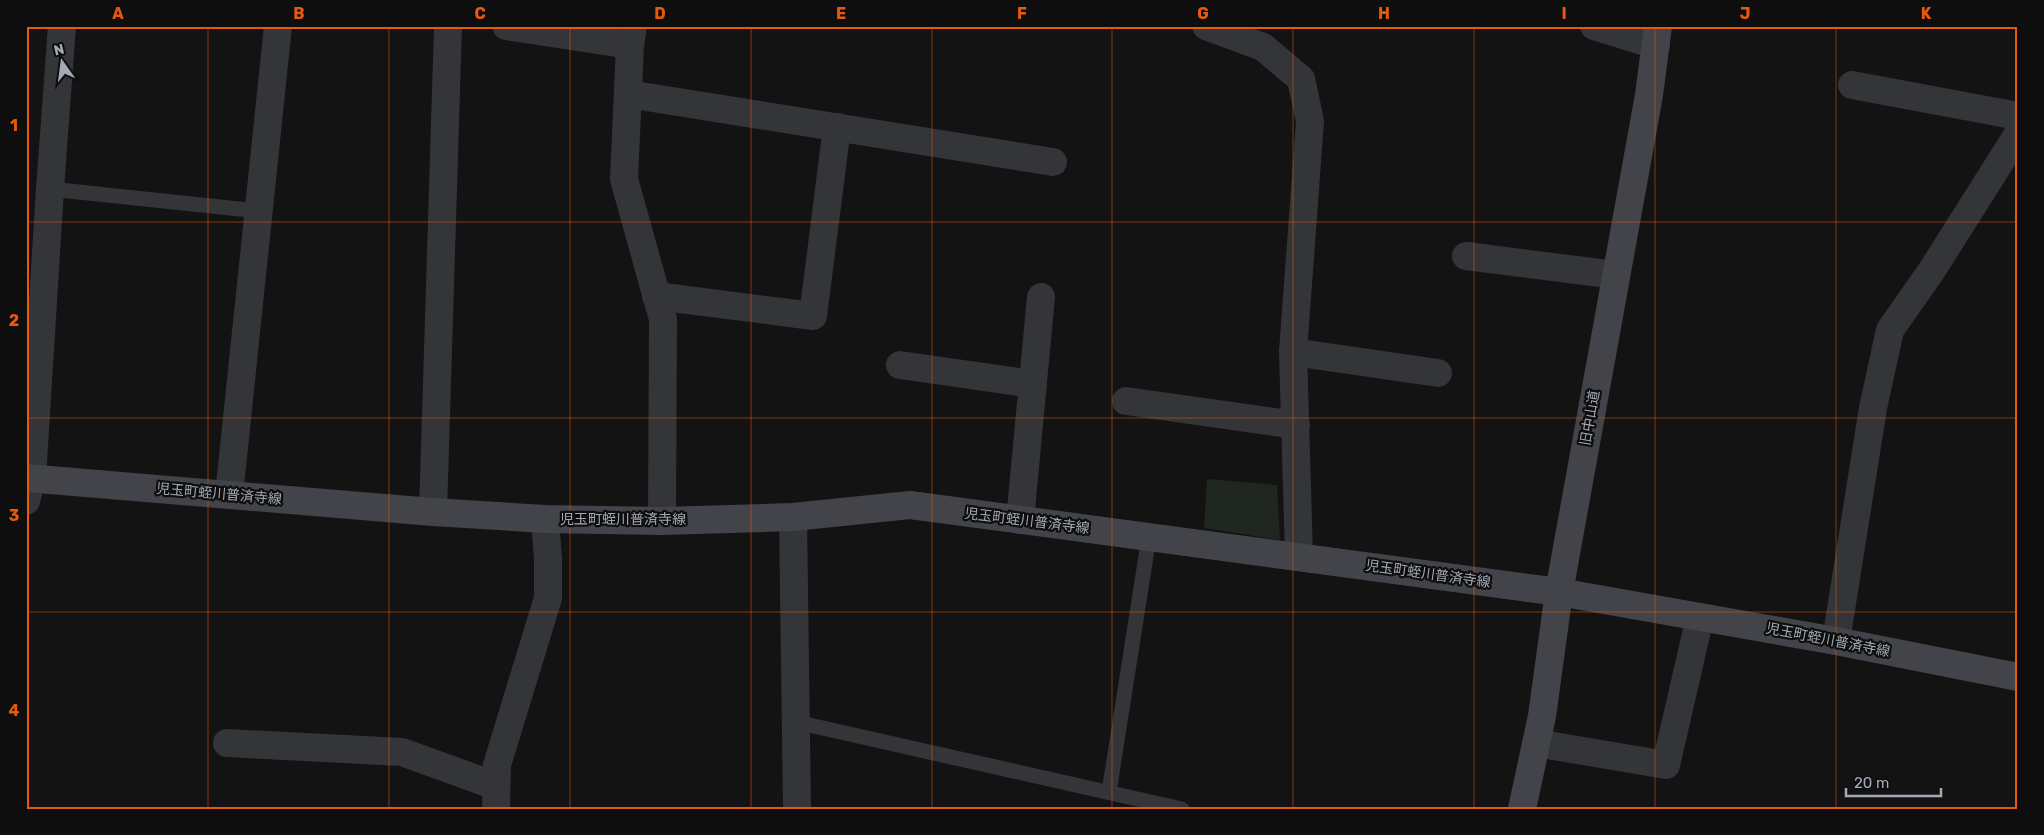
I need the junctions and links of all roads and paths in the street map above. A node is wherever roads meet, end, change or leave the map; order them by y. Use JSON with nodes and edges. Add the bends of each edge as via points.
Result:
{"nodes":[{"id":1,"x":62,"y":26,"type":"edge"},
{"id":2,"x":278,"y":26,"type":"edge"},
{"id":3,"x":448,"y":26,"type":"edge"},
{"id":4,"x":506,"y":26,"type":"edge"},
{"id":5,"x":1206,"y":26,"type":"edge"},
{"id":6,"x":1594,"y":26,"type":"edge"},
{"id":7,"x":1657,"y":35,"type":"edge"},
{"id":8,"x":631,"y":36,"type":"edge"},
{"id":9,"x":1265,"y":37,"type":"edge"},
{"id":10,"x":1852,"y":85,"type":"dead end"},
{"id":11,"x":628,"y":94,"type":"junction"},
{"id":12,"x":2018,"y":116,"type":"edge"},
{"id":13,"x":837,"y":127,"type":"junction"},
{"id":14,"x":2018,"y":134,"type":"edge"},
{"id":15,"x":1053,"y":162,"type":"dead end"},
{"id":16,"x":50,"y":189,"type":"junction"},
{"id":17,"x":259,"y":211,"type":"junction"},
{"id":18,"x":1466,"y":256,"type":"dead end"},
{"id":19,"x":1616,"y":274,"type":"junction"},
{"id":20,"x":656,"y":296,"type":"junction"},
{"id":21,"x":1041,"y":297,"type":"dead end"},
{"id":22,"x":1294,"y":352,"type":"junction"},
{"id":23,"x":900,"y":365,"type":"dead end"},
{"id":24,"x":1438,"y":373,"type":"dead end"},
{"id":25,"x":1032,"y":384,"type":"junction"},
{"id":26,"x":1126,"y":401,"type":"dead end"},
{"id":27,"x":1296,"y":425,"type":"junction"},
{"id":28,"x":28,"y":486,"type":"edge"},
{"id":29,"x":229,"y":495,"type":"junction"},
{"id":30,"x":433,"y":512,"type":"junction"},
{"id":31,"x":792,"y":517,"type":"junction"},
{"id":32,"x":545,"y":519,"type":"junction"},
{"id":33,"x":1020,"y":520,"type":"junction"},
{"id":34,"x":662,"y":521,"type":"junction"},
{"id":35,"x":1149,"y":537,"type":"junction"},
{"id":36,"x":1299,"y":556,"type":"junction"},
{"id":37,"x":1559,"y":592,"type":"junction"},
{"id":38,"x":1700,"y":617,"type":"junction"},
{"id":39,"x":1836,"y":641,"type":"junction"},
{"id":40,"x":2018,"y":677,"type":"edge"},
{"id":41,"x":796,"y":722,"type":"junction"},
{"id":42,"x":227,"y":743,"type":"dead end"},
{"id":43,"x":1536,"y":743,"type":"junction"},
{"id":44,"x":1109,"y":792,"type":"junction"},
{"id":45,"x":496,"y":797,"type":"edge"},
{"id":46,"x":798,"y":809,"type":"edge"},
{"id":47,"x":1182,"y":809,"type":"edge"},
{"id":48,"x":1522,"y":809,"type":"edge"}],
"edges":[{"from":1,"to":16,"type":"street"},
{"from":2,"to":17,"type":"street"},
{"from":3,"to":30,"type":"street"},
{"from":4,"to":8,"type":"street"},
{"from":5,"to":9,"type":"street"},
{"from":6,"to":7,"type":"street"},
{"from":7,"to":19,"type":"main road","name":"旧中山道"},
{"from":8,"to":11,"type":"street"},
{"from":9,"to":22,"type":"street","via":[[1301,79],[1310,121]]},
{"from":10,"to":12,"type":"street"},
{"from":11,"to":13,"type":"street"},
{"from":11,"to":20,"type":"street","via":[[624,178]]},
{"from":13,"to":15,"type":"street"},
{"from":13,"to":20,"type":"street","via":[[813,316]]},
{"from":14,"to":39,"type":"street","via":[[1890,330],[1873,408]]},
{"from":16,"to":17,"type":"lane"},
{"from":16,"to":28,"type":"street"},
{"from":17,"to":29,"type":"street"},
{"from":18,"to":19,"type":"street"},
{"from":19,"to":37,"type":"main road","name":"旧中山道"},
{"from":20,"to":34,"type":"street","via":[[663,319]]},
{"from":21,"to":25,"type":"street"},
{"from":22,"to":24,"type":"street"},
{"from":22,"to":27,"type":"street"},
{"from":23,"to":25,"type":"street"},
{"from":25,"to":33,"type":"street"},
{"from":26,"to":27,"type":"street"},
{"from":27,"to":36,"type":"street"},
{"from":28,"to":29,"type":"main road","name":"児玉町蛭川普済寺線"},
{"from":29,"to":30,"type":"main road","name":"児玉町蛭川普済寺線"},
{"from":30,"to":32,"type":"main road","name":"児玉町蛭川普済寺線"},
{"from":31,"to":33,"type":"main road","name":"児玉町蛭川普済寺線","via":[[910,506]]},
{"from":31,"to":34,"type":"main road","name":"児玉町蛭川普済寺線"},
{"from":31,"to":41,"type":"street"},
{"from":32,"to":34,"type":"main road","name":"児玉町蛭川普済寺線"},
{"from":32,"to":45,"type":"street","via":[[548,598],[497,764]]},
{"from":33,"to":35,"type":"main road","name":"児玉町蛭川普済寺線"},
{"from":35,"to":36,"type":"main road","name":"児玉町蛭川普済寺線"},
{"from":35,"to":44,"type":"lane"},
{"from":36,"to":37,"type":"main road","name":"児玉町蛭川普済寺線"},
{"from":37,"to":38,"type":"main road","name":"児玉町蛭川普済寺線"},
{"from":37,"to":43,"type":"main road","name":"旧中山道"},
{"from":38,"to":39,"type":"main road","name":"児玉町蛭川普済寺線"},
{"from":38,"to":43,"type":"street","via":[[1666,765]]},
{"from":39,"to":40,"type":"main road","name":"児玉町蛭川普済寺線"},
{"from":41,"to":44,"type":"lane"},
{"from":41,"to":46,"type":"street"},
{"from":42,"to":45,"type":"street","via":[[402,752]]},
{"from":43,"to":48,"type":"main road","name":"旧中山道"},
{"from":44,"to":47,"type":"lane"}]}
